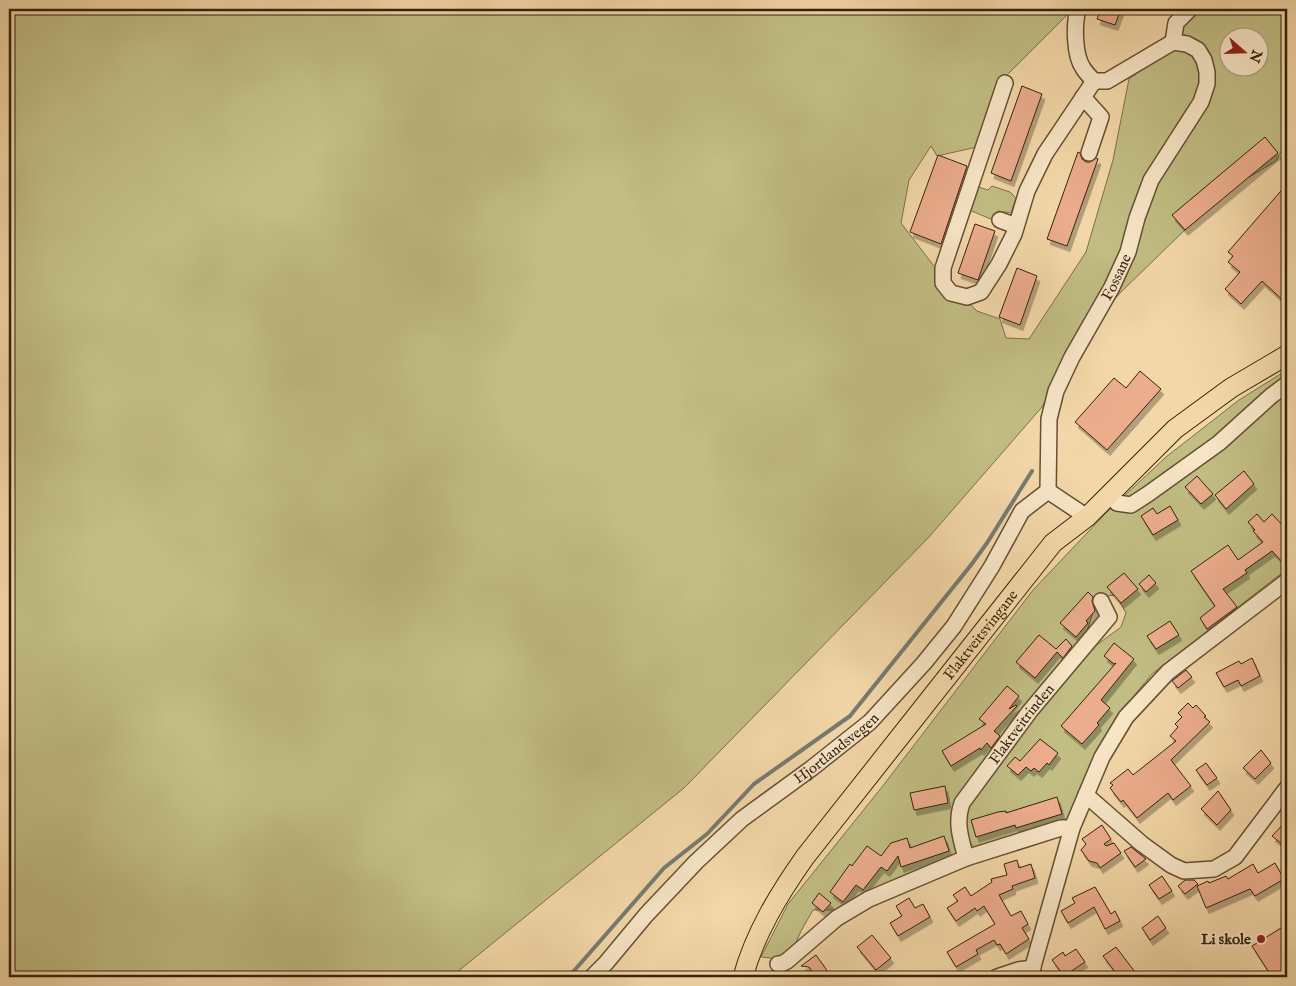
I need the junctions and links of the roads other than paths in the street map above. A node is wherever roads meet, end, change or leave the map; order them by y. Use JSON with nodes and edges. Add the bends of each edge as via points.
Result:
{"nodes":[{"id":1,"x":1078,"y":9,"type":"edge"},
{"id":2,"x":1190,"y":9,"type":"edge"},
{"id":3,"x":1173,"y":42,"type":"junction"},
{"id":4,"x":1094,"y":81,"type":"junction"},
{"id":5,"x":1005,"y":83,"type":"dead end"},
{"id":6,"x":1083,"y":97,"type":"junction"},
{"id":7,"x":1089,"y":153,"type":"dead end"},
{"id":8,"x":1000,"y":220,"type":"dead end"},
{"id":9,"x":1016,"y":226,"type":"junction"},
{"id":10,"x":1287,"y":355,"type":"edge"},
{"id":11,"x":1287,"y":384,"type":"edge"},
{"id":12,"x":1048,"y":491,"type":"junction"},
{"id":13,"x":1117,"y":503,"type":"dead end"},
{"id":14,"x":1087,"y":517,"type":"junction"},
{"id":15,"x":1287,"y":581,"type":"edge"},
{"id":16,"x":1101,"y":601,"type":"dead end"},
{"id":17,"x":1287,"y":788,"type":"edge"},
{"id":18,"x":1086,"y":795,"type":"junction"},
{"id":19,"x":1072,"y":828,"type":"junction"},
{"id":20,"x":966,"y":858,"type":"junction"},
{"id":21,"x":778,"y":964,"type":"dead end"},
{"id":22,"x":1031,"y":973,"type":"edge"},
{"id":23,"x":592,"y":977,"type":"edge"},
{"id":24,"x":744,"y":977,"type":"edge"},
{"id":25,"x":997,"y":977,"type":"edge"}],
"edges":[{"from":1,"to":4,"type":"street","via":[[1076,41],[1082,67]]},
{"from":2,"to":3,"type":"street","via":[[1176,23]]},
{"from":3,"to":4,"type":"street","via":[[1107,81]]},
{"from":3,"to":12,"type":"street","name":"Fossane","via":[[1198,50],[1204,60],[1207,84],[1201,102],[1151,180],[1128,252],[1056,391],[1048,419]]},
{"from":4,"to":6,"type":"street"},
{"from":5,"to":9,"type":"street","via":[[943,268],[943,284],[952,293],[967,297],[981,292],[999,264]]},
{"from":6,"to":7,"type":"street","via":[[1101,117]]},
{"from":6,"to":9,"type":"street","via":[[1045,154],[1027,191]]},
{"from":8,"to":9,"type":"street"},
{"from":10,"to":14,"type":"main road","name":"Flaktveitsvingane","via":[[1231,388],[1175,429]]},
{"from":11,"to":13,"type":"street","via":[[1219,443],[1148,494],[1131,505]]},
{"from":12,"to":14,"type":"street"},
{"from":12,"to":23,"type":"street","name":"Hjortlandsvegen","via":[[1022,511],[954,626],[870,722],[742,819],[696,862]]},
{"from":14,"to":24,"type":"main road","name":"Flaktveitsvingane","via":[[1048,550],[805,857],[784,886],[767,919],[749,957]]},
{"from":15,"to":18,"type":"street","via":[[1168,672],[1148,692],[1126,717],[1102,757]]},
{"from":16,"to":20,"type":"street","name":"Flaktveitrinden","via":[[1109,617],[1030,711],[962,803],[959,830]]},
{"from":17,"to":18,"type":"street","via":[[1235,858],[1214,869],[1184,871],[1142,844]]},
{"from":18,"to":19,"type":"street"},
{"from":19,"to":20,"type":"street","via":[[1061,828]]},
{"from":19,"to":22,"type":"street"},
{"from":20,"to":21,"type":"street","via":[[856,906],[836,918],[787,961]]},
{"from":22,"to":25,"type":"street","via":[[1018,970]]}]}
